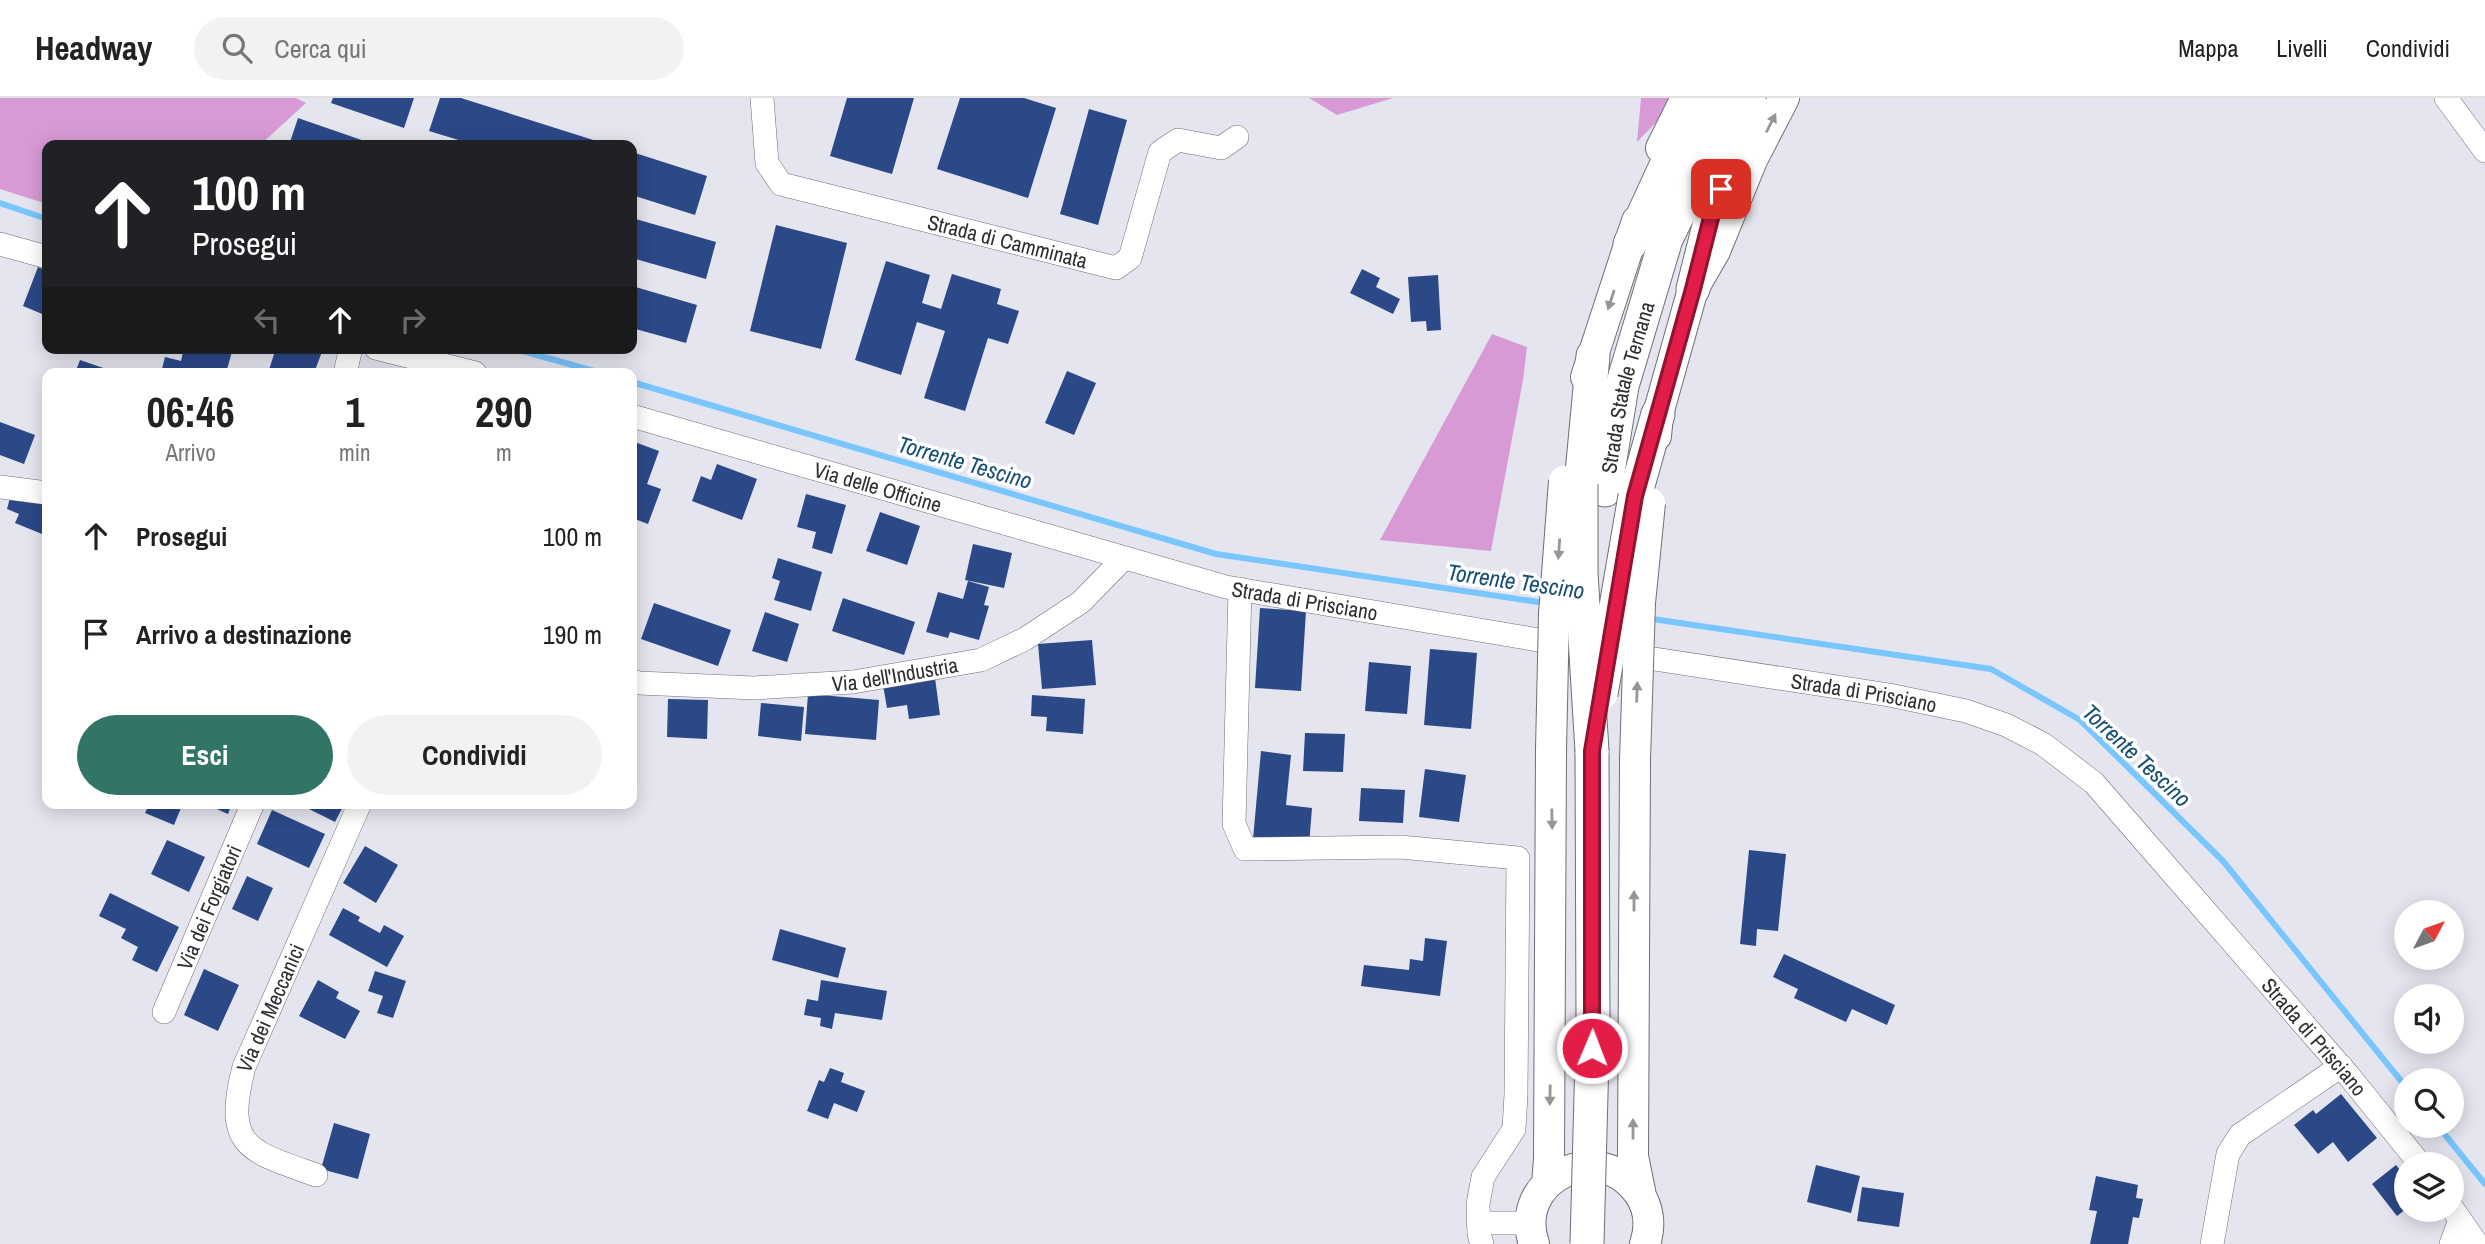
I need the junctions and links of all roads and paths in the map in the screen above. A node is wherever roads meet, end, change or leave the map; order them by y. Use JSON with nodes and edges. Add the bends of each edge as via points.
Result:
{"nodes":[{"id":1,"x":762,"y":98,"type":"edge"},
{"id":2,"x":1686,"y":98,"type":"edge"},
{"id":3,"x":1708,"y":98,"type":"edge"},
{"id":4,"x":1741,"y":98,"type":"edge"},
{"id":5,"x":1759,"y":98,"type":"edge"},
{"id":6,"x":1784,"y":98,"type":"edge"},
{"id":7,"x":2446,"y":98,"type":"edge"},
{"id":8,"x":1237,"y":137,"type":"dead end"},
{"id":9,"x":2485,"y":151,"type":"edge"},
{"id":10,"x":0,"y":244,"type":"edge"},
{"id":11,"x":1630,"y":244,"type":"junction"},
{"id":12,"x":42,"y":256,"type":"edge"},
{"id":13,"x":1693,"y":289,"type":"junction"},
{"id":14,"x":400,"y":354,"type":"edge"},
{"id":15,"x":1593,"y":356,"type":"joint"},
{"id":16,"x":455,"y":368,"type":"edge"},
{"id":17,"x":1658,"y":414,"type":"joint"},
{"id":18,"x":637,"y":417,"type":"edge"},
{"id":19,"x":0,"y":487,"type":"edge"},
{"id":20,"x":42,"y":491,"type":"edge"},
{"id":21,"x":1607,"y":491,"type":"junction"},
{"id":22,"x":1123,"y":559,"type":"junction"},
{"id":23,"x":1240,"y":589,"type":"junction"},
{"id":24,"x":637,"y":682,"type":"edge"},
{"id":25,"x":250,"y":809,"type":"edge"},
{"id":26,"x":357,"y":809,"type":"edge"},
{"id":27,"x":164,"y":1012,"type":"dead end"},
{"id":28,"x":2341,"y":1066,"type":"junction"},
{"id":29,"x":2410,"y":1152,"type":"edge"},
{"id":30,"x":316,"y":1175,"type":"dead end"},
{"id":31,"x":1547,"y":1184,"type":"junction"},
{"id":32,"x":1641,"y":1196,"type":"junction"},
{"id":33,"x":2455,"y":1222,"type":"edge"},
{"id":34,"x":2462,"y":1222,"type":"edge"},
{"id":35,"x":1480,"y":1233,"type":"edge"},
{"id":36,"x":1532,"y":1234,"type":"edge"},
{"id":37,"x":1587,"y":1244,"type":"edge"},
{"id":38,"x":1645,"y":1244,"type":"edge"},
{"id":39,"x":2212,"y":1244,"type":"edge"},
{"id":40,"x":2451,"y":1244,"type":"edge"},
{"id":41,"x":2477,"y":1244,"type":"edge"}],
"edges":[{"from":1,"to":8,"type":"street","name":"Strada di Camminata","via":[[767,163],[781,184],[1116,268],[1130,258],[1160,152],[1178,140],[1221,149]]},
{"from":2,"to":11,"type":"main road","via":[[1660,150]]},
{"from":3,"to":11,"type":"highway","via":[[1670,157]]},
{"from":4,"to":21,"type":"highway","name":"Strada Statale Ternana","via":[[1716,136],[1666,239],[1622,386]]},
{"from":5,"to":13,"type":"highway","via":[[1713,210]]},
{"from":13,"to":6,"type":"main road","one_way":true,"via":[[1715,251],[1752,160]]},
{"from":7,"to":9,"type":"street"},
{"from":10,"to":12,"type":"street"},
{"from":11,"to":15,"type":"main road","one_way":true},
{"from":13,"to":17,"type":"main road"},
{"from":14,"to":16,"type":"street"},
{"from":15,"to":21,"type":"highway"},
{"from":17,"to":21,"type":"highway"},
{"from":18,"to":22,"type":"street","name":"Via delle Officine"},
{"from":19,"to":20,"type":"street"},
{"from":21,"to":31,"type":"main road","one_way":true,"bridge":true,"via":[[1554,614]]},
{"from":32,"to":21,"type":"main road","one_way":true,"bridge":true,"via":[[1633,1156],[1640,603]]},
{"from":21,"to":37,"type":"highway","name":"Strada Statale Ternana","bridge":true,"via":[[1592,751],[1593,1020]]},
{"from":22,"to":23,"type":"street","name":"Strada di Prisciano"},
{"from":22,"to":24,"type":"street","name":"Via dell'Industria","via":[[1081,602],[1025,639],[981,660],[853,682],[779,687]]},
{"from":23,"to":28,"type":"street","name":"Strada di Prisciano","via":[[1889,695],[1966,710],[2006,725],[2043,744],[2094,783]]},
{"from":23,"to":35,"type":"street","via":[[1234,824],[1245,849],[1400,847],[1518,858],[1514,1129],[1483,1177],[1478,1204]]},
{"from":25,"to":27,"type":"street","name":"Via dei Forgiatori"},
{"from":26,"to":30,"type":"street","name":"Via dei Meccanici","via":[[244,1067],[237,1093],[237,1122],[248,1146]]},
{"from":28,"to":29,"type":"street","name":"Strada di Prisciano"},
{"from":28,"to":39,"type":"street","via":[[2239,1135],[2228,1154]]},
{"from":31,"to":32,"type":"main road","via":[[1571,1169],[1600,1167],[1621,1175]]},
{"from":31,"to":36,"type":"main road","via":[[1535,1201]]},
{"from":32,"to":38,"type":"main road","via":[[1649,1227]]},
{"from":33,"to":40,"type":"street"},
{"from":34,"to":41,"type":"street"},
{"from":35,"to":36,"type":"street"}]}
